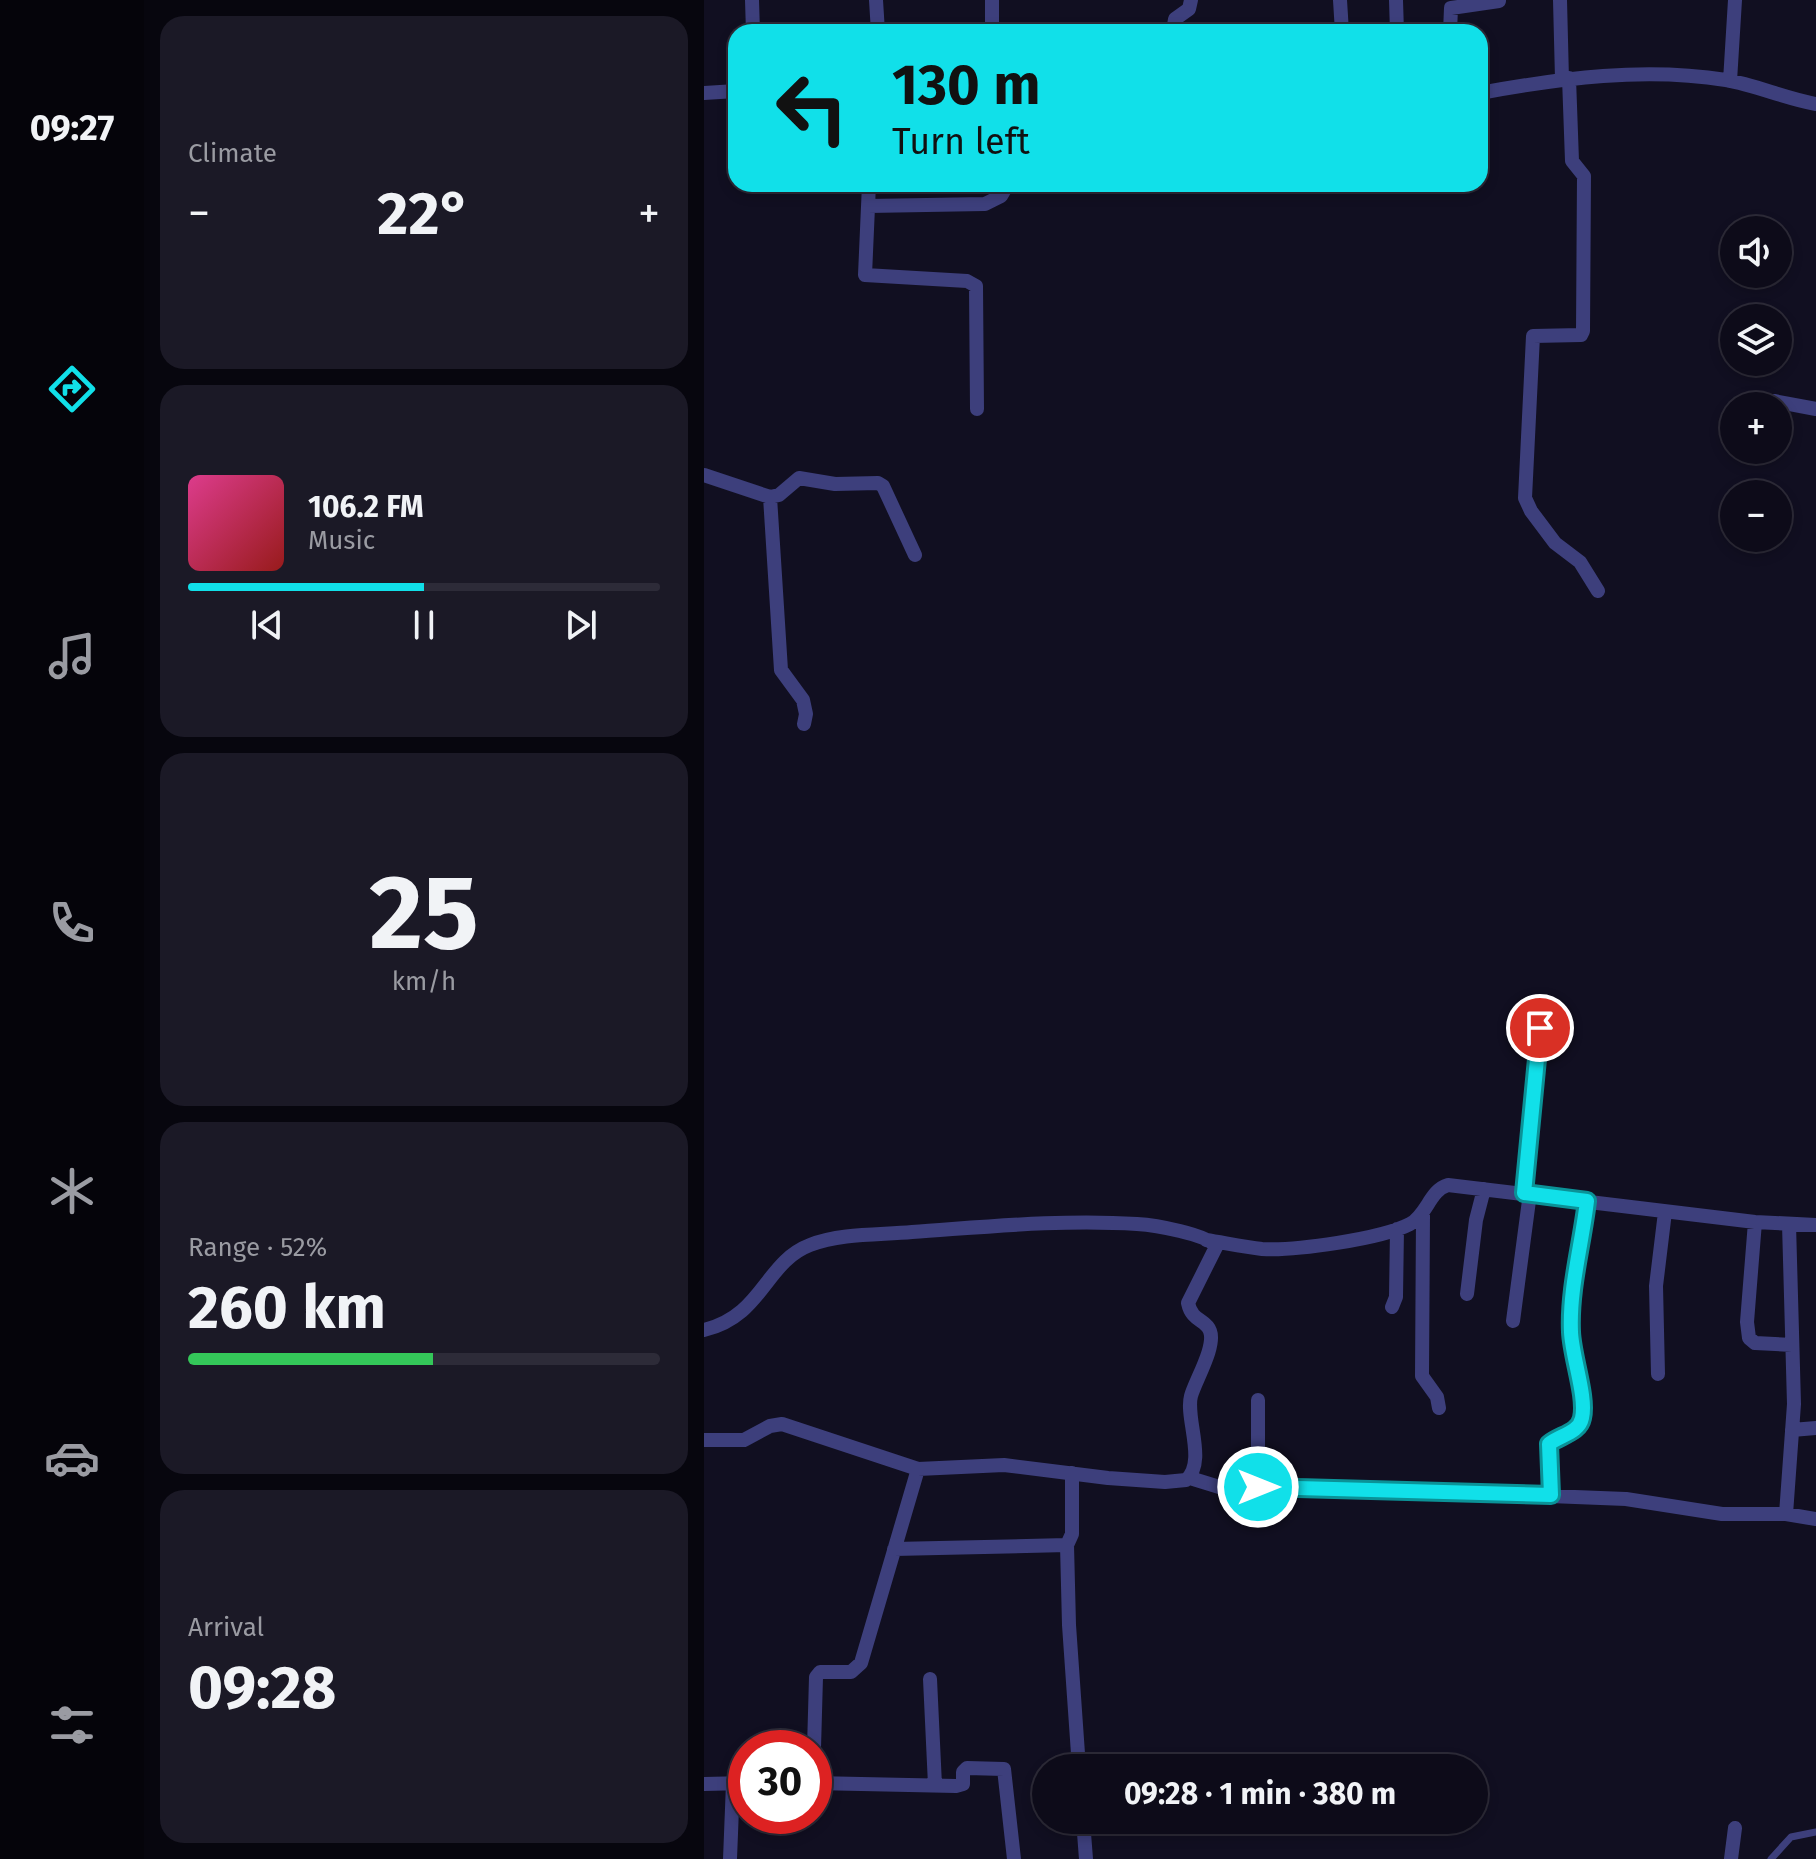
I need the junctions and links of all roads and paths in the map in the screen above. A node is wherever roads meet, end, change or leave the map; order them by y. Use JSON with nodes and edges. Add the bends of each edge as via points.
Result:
{"nodes":[{"id":1,"x":752,"y":0,"type":"edge"},
{"id":2,"x":876,"y":0,"type":"edge"},
{"id":3,"x":992,"y":0,"type":"edge"},
{"id":4,"x":1191,"y":0,"type":"edge"},
{"id":5,"x":1340,"y":0,"type":"edge"},
{"id":6,"x":1396,"y":0,"type":"edge"},
{"id":7,"x":1560,"y":0,"type":"edge"},
{"id":8,"x":1735,"y":0,"type":"edge"},
{"id":9,"x":1499,"y":1,"type":"edge"},
{"id":10,"x":753,"y":24,"type":"edge"},
{"id":11,"x":878,"y":24,"type":"edge"},
{"id":12,"x":992,"y":24,"type":"edge"},
{"id":13,"x":1174,"y":24,"type":"edge"},
{"id":14,"x":1342,"y":24,"type":"edge"},
{"id":15,"x":1397,"y":24,"type":"edge"},
{"id":16,"x":1450,"y":24,"type":"edge"},
{"id":17,"x":1566,"y":79,"type":"junction"},
{"id":18,"x":1730,"y":81,"type":"junction"},
{"id":19,"x":728,"y":92,"type":"edge"},
{"id":20,"x":1488,"y":92,"type":"edge"},
{"id":21,"x":704,"y":93,"type":"edge"},
{"id":22,"x":1816,"y":104,"type":"edge"},
{"id":23,"x":869,"y":192,"type":"edge"},
{"id":24,"x":1003,"y":192,"type":"edge"},
{"id":25,"x":868,"y":206,"type":"junction"},
{"id":26,"x":1792,"y":404,"type":"edge"},
{"id":27,"x":977,"y":409,"type":"dead end"},
{"id":28,"x":1816,"y":409,"type":"edge"},
{"id":29,"x":704,"y":475,"type":"edge"},
{"id":30,"x":770,"y":497,"type":"junction"},
{"id":31,"x":915,"y":555,"type":"dead end"},
{"id":32,"x":1598,"y":591,"type":"dead end"},
{"id":33,"x":804,"y":724,"type":"dead end"},
{"id":34,"x":1540,"y":1028,"type":"dead end"},
{"id":35,"x":1484,"y":1189,"type":"junction"},
{"id":36,"x":1527,"y":1193,"type":"junction"},
{"id":37,"x":1587,"y":1201,"type":"junction"},
{"id":38,"x":1665,"y":1212,"type":"junction"},
{"id":39,"x":1423,"y":1215,"type":"junction"},
{"id":40,"x":1755,"y":1222,"type":"junction"},
{"id":41,"x":1789,"y":1224,"type":"junction"},
{"id":42,"x":1816,"y":1225,"type":"edge"},
{"id":43,"x":1397,"y":1229,"type":"junction"},
{"id":44,"x":1206,"y":1240,"type":"junction"},
{"id":45,"x":1467,"y":1294,"type":"dead end"},
{"id":46,"x":1392,"y":1307,"type":"dead end"},
{"id":47,"x":1513,"y":1321,"type":"dead end"},
{"id":48,"x":704,"y":1330,"type":"edge"},
{"id":49,"x":1792,"y":1345,"type":"junction"},
{"id":50,"x":1658,"y":1374,"type":"dead end"},
{"id":51,"x":1258,"y":1400,"type":"dead end"},
{"id":52,"x":1439,"y":1408,"type":"dead end"},
{"id":53,"x":1816,"y":1428,"type":"edge"},
{"id":54,"x":1792,"y":1430,"type":"junction"},
{"id":55,"x":704,"y":1440,"type":"edge"},
{"id":56,"x":918,"y":1469,"type":"junction"},
{"id":57,"x":1072,"y":1473,"type":"junction"},
{"id":58,"x":1190,"y":1478,"type":"junction"},
{"id":59,"x":1258,"y":1487,"type":"junction"},
{"id":60,"x":1551,"y":1495,"type":"junction"},
{"id":61,"x":1786,"y":1514,"type":"junction"},
{"id":62,"x":1816,"y":1519,"type":"edge"},
{"id":63,"x":1067,"y":1545,"type":"junction"},
{"id":64,"x":894,"y":1549,"type":"junction"},
{"id":65,"x":930,"y":1679,"type":"dead end"},
{"id":66,"x":815,"y":1730,"type":"edge"},
{"id":67,"x":1078,"y":1754,"type":"edge"},
{"id":68,"x":728,"y":1783,"type":"edge"},
{"id":69,"x":832,"y":1783,"type":"edge"},
{"id":70,"x":704,"y":1784,"type":"edge"},
{"id":71,"x":935,"y":1785,"type":"junction"},
{"id":72,"x":1735,"y":1828,"type":"dead end"},
{"id":73,"x":1816,"y":1832,"type":"edge"},
{"id":74,"x":733,"y":1834,"type":"edge"},
{"id":75,"x":1084,"y":1834,"type":"edge"},
{"id":76,"x":730,"y":1859,"type":"edge"},
{"id":77,"x":1014,"y":1859,"type":"edge"},
{"id":78,"x":1086,"y":1859,"type":"edge"},
{"id":79,"x":1731,"y":1859,"type":"edge"},
{"id":80,"x":1771,"y":1859,"type":"edge"}],
"edges":[{"from":1,"to":10,"type":"street"},
{"from":2,"to":11,"type":"street"},
{"from":3,"to":12,"type":"street"},
{"from":4,"to":13,"type":"street"},
{"from":5,"to":14,"type":"street"},
{"from":6,"to":15,"type":"street"},
{"from":7,"to":17,"type":"street"},
{"from":8,"to":18,"type":"street"},
{"from":9,"to":16,"type":"street","via":[[1451,8]]},
{"from":17,"to":18,"type":"street","via":[[1668,74]]},
{"from":17,"to":20,"type":"street"},
{"from":17,"to":32,"type":"street","via":[[1572,161],[1584,176],[1583,331],[1533,336],[1525,498],[1555,543],[1580,562]]},
{"from":18,"to":22,"type":"street"},
{"from":19,"to":21,"type":"street"},
{"from":23,"to":25,"type":"street"},
{"from":24,"to":25,"type":"street","via":[[985,204]]},
{"from":25,"to":27,"type":"street","via":[[865,275],[967,281],[976,286]]},
{"from":26,"to":28,"type":"street"},
{"from":29,"to":30,"type":"street"},
{"from":30,"to":31,"type":"street","via":[[805,477],[835,484],[878,483]]},
{"from":30,"to":33,"type":"street","via":[[781,670],[803,700]]},
{"from":34,"to":36,"type":"street"},
{"from":35,"to":36,"type":"street"},
{"from":35,"to":39,"type":"street","via":[[1444,1186]]},
{"from":35,"to":45,"type":"street"},
{"from":36,"to":37,"type":"street"},
{"from":36,"to":47,"type":"street"},
{"from":37,"to":38,"type":"street"},
{"from":37,"to":60,"type":"street","via":[[1571,1308],[1582,1422],[1549,1444]]},
{"from":38,"to":40,"type":"street"},
{"from":38,"to":50,"type":"street","via":[[1656,1286]]},
{"from":39,"to":43,"type":"street"},
{"from":39,"to":52,"type":"street","via":[[1422,1376]]},
{"from":40,"to":41,"type":"street"},
{"from":40,"to":49,"type":"street","via":[[1746,1331],[1755,1343]]},
{"from":41,"to":42,"type":"street"},
{"from":41,"to":49,"type":"street"},
{"from":43,"to":44,"type":"street","via":[[1263,1249]]},
{"from":43,"to":46,"type":"street"},
{"from":44,"to":48,"type":"street","via":[[1136,1224],[1015,1224],[827,1239],[794,1253],[733,1320]]},
{"from":44,"to":58,"type":"street","via":[[1216,1251],[1188,1303],[1210,1335],[1191,1401],[1196,1438]]},
{"from":49,"to":54,"type":"street"},
{"from":51,"to":59,"type":"street"},
{"from":53,"to":54,"type":"street"},
{"from":54,"to":61,"type":"street"},
{"from":55,"to":56,"type":"street","via":[[744,1440],[782,1424]]},
{"from":56,"to":57,"type":"street","via":[[1004,1465]]},
{"from":56,"to":64,"type":"street"},
{"from":57,"to":58,"type":"street","via":[[1165,1482]]},
{"from":57,"to":63,"type":"street"},
{"from":58,"to":59,"type":"street","via":[[1229,1490]]},
{"from":59,"to":60,"type":"street"},
{"from":60,"to":61,"type":"street","via":[[1626,1499],[1722,1514]]},
{"from":61,"to":62,"type":"street"},
{"from":63,"to":64,"type":"street"},
{"from":63,"to":67,"type":"street"},
{"from":64,"to":66,"type":"street","via":[[857,1669],[820,1672],[816,1677]]},
{"from":65,"to":71,"type":"street"},
{"from":68,"to":70,"type":"street"},
{"from":69,"to":71,"type":"street"},
{"from":71,"to":77,"type":"street","via":[[961,1785],[967,1768],[1005,1770]]},
{"from":72,"to":79,"type":"street"},
{"from":73,"to":80,"type":"lane","via":[[1791,1837]]},
{"from":74,"to":76,"type":"street"},
{"from":75,"to":78,"type":"street"}]}
